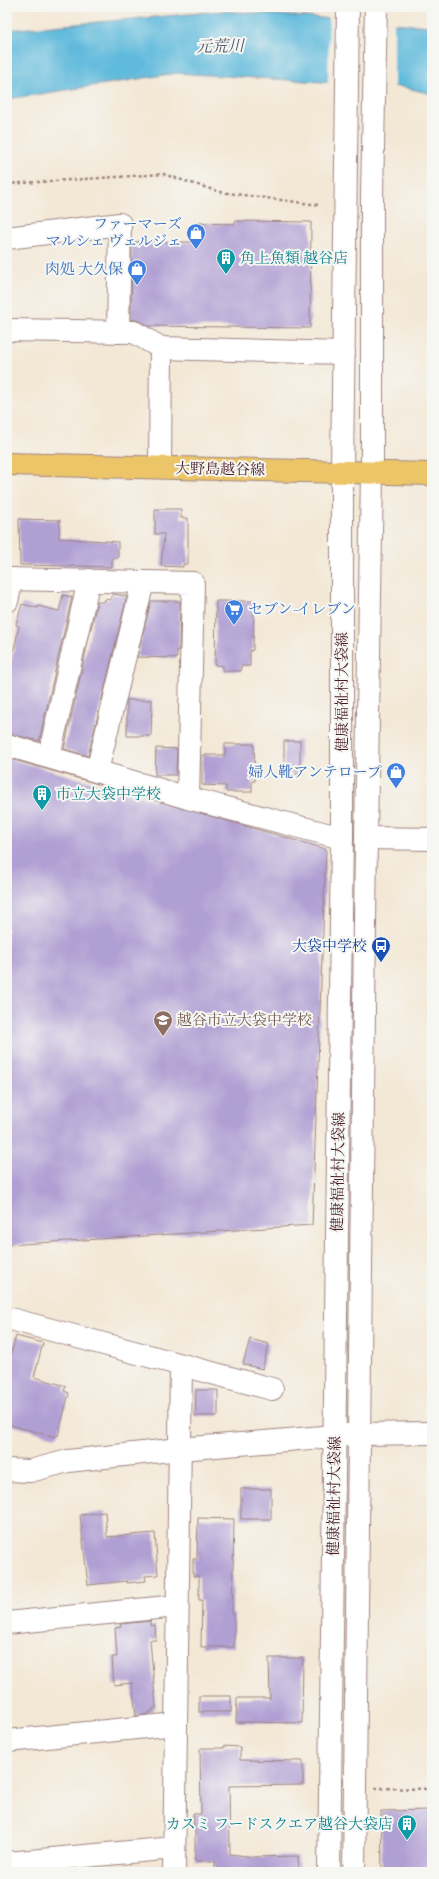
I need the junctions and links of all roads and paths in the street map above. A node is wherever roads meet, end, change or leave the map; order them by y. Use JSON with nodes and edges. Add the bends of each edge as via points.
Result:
{"nodes":[{"id":1,"x":348,"y":7,"type":"edge"},
{"id":2,"x":376,"y":7,"type":"edge"},
{"id":3,"x":7,"y":184,"type":"edge"},
{"id":4,"x":319,"y":205,"type":"dead end"},
{"id":5,"x":7,"y":238,"type":"edge"},
{"id":6,"x":7,"y":330,"type":"edge"},
{"id":7,"x":118,"y":332,"type":"junction"},
{"id":8,"x":161,"y":348,"type":"junction"},
{"id":9,"x":344,"y":353,"type":"junction"},
{"id":10,"x":7,"y":464,"type":"edge"},
{"id":11,"x":160,"y":467,"type":"junction"},
{"id":12,"x":342,"y":471,"type":"junction"},
{"id":13,"x":372,"y":473,"type":"junction"},
{"id":14,"x":432,"y":474,"type":"edge"},
{"id":15,"x":10,"y":579,"type":"edge"},
{"id":16,"x":89,"y":580,"type":"junction"},
{"id":17,"x":143,"y":582,"type":"junction"},
{"id":18,"x":7,"y":601,"type":"edge"},
{"id":19,"x":7,"y":745,"type":"edge"},
{"id":20,"x":49,"y":756,"type":"junction"},
{"id":21,"x":97,"y":770,"type":"junction"},
{"id":22,"x":188,"y":798,"type":"junction"},
{"id":23,"x":342,"y":838,"type":"junction"},
{"id":24,"x":366,"y":838,"type":"junction"},
{"id":25,"x":432,"y":839,"type":"edge"},
{"id":26,"x":7,"y":1318,"type":"edge"},
{"id":27,"x":181,"y":1366,"type":"junction"},
{"id":28,"x":272,"y":1388,"type":"dead end"},
{"id":29,"x":432,"y":1432,"type":"edge"},
{"id":30,"x":358,"y":1434,"type":"junction"},
{"id":31,"x":335,"y":1437,"type":"junction"},
{"id":32,"x":180,"y":1449,"type":"junction"},
{"id":33,"x":7,"y":1470,"type":"edge"},
{"id":34,"x":177,"y":1606,"type":"junction"},
{"id":35,"x":7,"y":1623,"type":"edge"},
{"id":36,"x":176,"y":1724,"type":"junction"},
{"id":37,"x":7,"y":1741,"type":"edge"},
{"id":38,"x":354,"y":1788,"type":"junction"},
{"id":39,"x":432,"y":1789,"type":"edge"},
{"id":40,"x":174,"y":1848,"type":"junction"},
{"id":41,"x":7,"y":1863,"type":"edge"},
{"id":42,"x":174,"y":1872,"type":"edge"},
{"id":43,"x":329,"y":1872,"type":"edge"},
{"id":44,"x":354,"y":1872,"type":"edge"}],
"edges":[{"from":1,"to":9,"type":"street","name":"健康福祉村大袋線"},
{"from":2,"to":13,"type":"street","name":"健康福祉村大袋線","via":[[372,194]]},
{"from":3,"to":4,"type":"path","via":[[163,174],[220,192]]},
{"from":5,"to":7,"type":"street","via":[[120,224]]},
{"from":6,"to":7,"type":"street"},
{"from":7,"to":8,"type":"street","via":[[134,332]]},
{"from":8,"to":9,"type":"street"},
{"from":8,"to":11,"type":"street"},
{"from":9,"to":12,"type":"street","name":"健康福祉村大袋線"},
{"from":10,"to":11,"type":"main road","name":"大野島越谷線"},
{"from":11,"to":12,"type":"main road","name":"大野島越谷線"},
{"from":12,"to":13,"type":"main road","name":"大野島越谷線"},
{"from":12,"to":23,"type":"street","name":"健康福祉村大袋線"},
{"from":13,"to":14,"type":"main road","name":"大野島越谷線"},
{"from":13,"to":24,"type":"street","name":"健康福祉村大袋線"},
{"from":15,"to":16,"type":"street"},
{"from":15,"to":18,"type":"street"},
{"from":16,"to":17,"type":"street"},
{"from":16,"to":20,"type":"street"},
{"from":17,"to":21,"type":"street"},
{"from":17,"to":22,"type":"street","via":[[193,584]]},
{"from":19,"to":20,"type":"street"},
{"from":20,"to":21,"type":"street"},
{"from":21,"to":22,"type":"street"},
{"from":22,"to":23,"type":"street"},
{"from":23,"to":31,"type":"street","name":"健康福祉村大袋線"},
{"from":24,"to":25,"type":"street"},
{"from":24,"to":30,"type":"street","name":"健康福祉村大袋線"},
{"from":26,"to":27,"type":"street"},
{"from":27,"to":28,"type":"street"},
{"from":27,"to":32,"type":"street"},
{"from":29,"to":30,"type":"street"},
{"from":30,"to":31,"type":"street"},
{"from":30,"to":38,"type":"street","name":"健康福祉村大袋線"},
{"from":31,"to":32,"type":"street"},
{"from":31,"to":43,"type":"street","name":"健康福祉村大袋線"},
{"from":32,"to":33,"type":"street","via":[[68,1461],[30,1471]]},
{"from":32,"to":34,"type":"street"},
{"from":34,"to":35,"type":"street"},
{"from":34,"to":36,"type":"street"},
{"from":36,"to":37,"type":"street"},
{"from":36,"to":40,"type":"street"},
{"from":38,"to":39,"type":"path"},
{"from":38,"to":44,"type":"street","name":"健康福祉村大袋線"},
{"from":40,"to":41,"type":"street"},
{"from":40,"to":42,"type":"street"}]}
